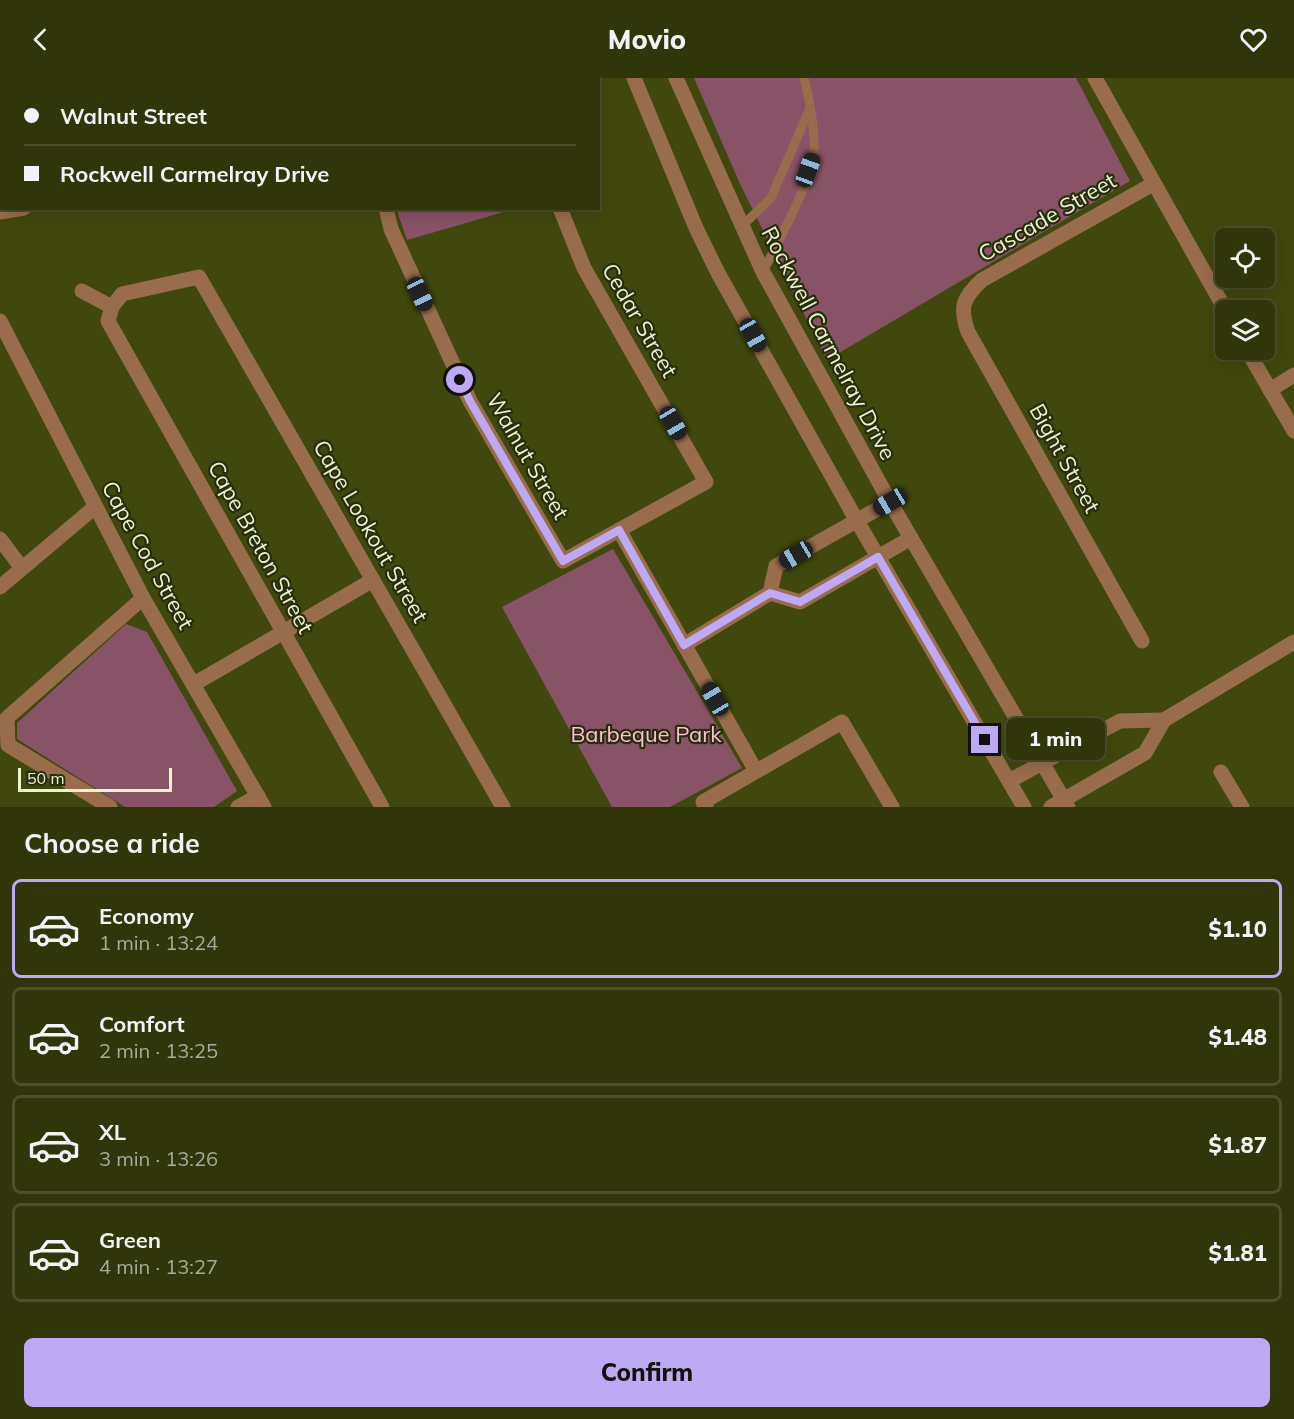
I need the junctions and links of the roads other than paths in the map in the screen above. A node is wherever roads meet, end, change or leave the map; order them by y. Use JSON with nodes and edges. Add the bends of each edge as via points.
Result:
{"nodes":[{"id":1,"x":634,"y":78,"type":"edge"},
{"id":2,"x":676,"y":78,"type":"edge"},
{"id":3,"x":804,"y":78,"type":"edge"},
{"id":4,"x":1095,"y":78,"type":"edge"},
{"id":5,"x":810,"y":106,"type":"junction"},
{"id":6,"x":1153,"y":184,"type":"junction"},
{"id":7,"x":386,"y":210,"type":"edge"},
{"id":8,"x":561,"y":210,"type":"edge"},
{"id":9,"x":741,"y":227,"type":"junction"},
{"id":10,"x":763,"y":272,"type":"junction"},
{"id":11,"x":82,"y":291,"type":"dead end"},
{"id":12,"x":967,"y":294,"type":"joint"},
{"id":13,"x":1220,"y":300,"type":"edge"},
{"id":14,"x":112,"y":307,"type":"junction"},
{"id":15,"x":0,"y":321,"type":"edge"},
{"id":16,"x":1253,"y":360,"type":"edge"},
{"id":17,"x":1294,"y":375,"type":"edge"},
{"id":18,"x":1270,"y":390,"type":"junction"},
{"id":19,"x":1294,"y":431,"type":"edge"},
{"id":20,"x":890,"y":502,"type":"junction"},
{"id":21,"x":95,"y":507,"type":"junction"},
{"id":22,"x":857,"y":521,"type":"junction"},
{"id":23,"x":619,"y":530,"type":"junction"},
{"id":24,"x":911,"y":538,"type":"junction"},
{"id":25,"x":0,"y":540,"type":"edge"},
{"id":26,"x":878,"y":557,"type":"junction"},
{"id":27,"x":21,"y":567,"type":"junction"},
{"id":28,"x":373,"y":580,"type":"junction"},
{"id":29,"x":0,"y":586,"type":"edge"},
{"id":30,"x":770,"y":593,"type":"junction"},
{"id":31,"x":143,"y":598,"type":"junction"},
{"id":32,"x":282,"y":630,"type":"junction"},
{"id":33,"x":1142,"y":641,"type":"dead end"},
{"id":34,"x":1294,"y":642,"type":"edge"},
{"id":35,"x":684,"y":645,"type":"junction"},
{"id":36,"x":194,"y":684,"type":"junction"},
{"id":37,"x":1164,"y":720,"type":"junction"},
{"id":38,"x":1042,"y":762,"type":"junction"},
{"id":39,"x":756,"y":771,"type":"junction"},
{"id":40,"x":1221,"y":772,"type":"dead end"},
{"id":41,"x":1009,"y":781,"type":"junction"},
{"id":42,"x":261,"y":801,"type":"edge"},
{"id":43,"x":704,"y":804,"type":"edge"},
{"id":44,"x":1061,"y":804,"type":"edge"},
{"id":45,"x":110,"y":807,"type":"edge"},
{"id":46,"x":238,"y":807,"type":"edge"},
{"id":47,"x":382,"y":807,"type":"edge"},
{"id":48,"x":503,"y":807,"type":"edge"},
{"id":49,"x":892,"y":807,"type":"edge"},
{"id":50,"x":1024,"y":807,"type":"edge"},
{"id":51,"x":1242,"y":807,"type":"edge"}],
"edges":[{"from":1,"to":22,"type":"street","via":[[718,273]]},
{"from":2,"to":9,"type":"street","name":"Rockwell Carmelray Drive"},
{"from":3,"to":5,"type":"lane"},
{"from":4,"to":6,"type":"street"},
{"from":5,"to":9,"type":"lane","via":[[771,198]]},
{"from":5,"to":10,"type":"lane","via":[[814,154],[797,201]]},
{"from":6,"to":12,"type":"street","name":"Cascade Street","via":[[982,280]]},
{"from":6,"to":13,"type":"street"},
{"from":7,"to":23,"type":"street","name":"Walnut Street","via":[[391,229],[470,401],[563,561]]},
{"from":8,"to":23,"type":"street","name":"Cedar Street","via":[[584,267],[706,482]]},
{"from":9,"to":10,"type":"street","name":"Rockwell Carmelray Drive"},
{"from":10,"to":20,"type":"street","name":"Rockwell Carmelray Drive"},
{"from":11,"to":14,"type":"street"},
{"from":12,"to":33,"type":"street","name":"Bight Street","via":[[962,314],[968,332]]},
{"from":14,"to":28,"type":"street","name":"Cape Lookout Street","via":[[122,294],[199,276]]},
{"from":14,"to":32,"type":"street","name":"Cape Breton Street","via":[[108,321]]},
{"from":15,"to":21,"type":"street","name":"Cape Cod Street"},
{"from":16,"to":18,"type":"street"},
{"from":17,"to":18,"type":"street"},
{"from":18,"to":19,"type":"street"},
{"from":20,"to":22,"type":"street"},
{"from":20,"to":24,"type":"street","name":"Rockwell Carmelray Drive"},
{"from":21,"to":27,"type":"street"},
{"from":21,"to":31,"type":"street","name":"Cape Cod Street"},
{"from":22,"to":26,"type":"street"},
{"from":22,"to":30,"type":"street","via":[[776,566]]},
{"from":23,"to":35,"type":"street"},
{"from":24,"to":26,"type":"street"},
{"from":24,"to":38,"type":"street","name":"Rockwell Carmelray Drive"},
{"from":25,"to":27,"type":"street"},
{"from":26,"to":30,"type":"street","via":[[800,602]]},
{"from":26,"to":41,"type":"street"},
{"from":27,"to":29,"type":"street"},
{"from":28,"to":32,"type":"street"},
{"from":28,"to":48,"type":"street","name":"Cape Lookout Street"},
{"from":30,"to":35,"type":"street"},
{"from":31,"to":36,"type":"street","name":"Cape Cod Street"},
{"from":31,"to":45,"type":"street","via":[[7,718],[8,744]]},
{"from":32,"to":36,"type":"street"},
{"from":32,"to":47,"type":"street","name":"Cape Breton Street"},
{"from":34,"to":37,"type":"street"},
{"from":35,"to":39,"type":"street"},
{"from":36,"to":42,"type":"street","name":"Cape Cod Street"},
{"from":37,"to":38,"type":"street","via":[[1120,721]]},
{"from":37,"to":44,"type":"street","via":[[1145,753]]},
{"from":38,"to":41,"type":"street"},
{"from":38,"to":44,"type":"street","name":"Rockwell Carmelray Drive"},
{"from":39,"to":43,"type":"street"},
{"from":39,"to":49,"type":"street","via":[[842,722]]},
{"from":40,"to":51,"type":"street"},
{"from":41,"to":50,"type":"street"},
{"from":42,"to":46,"type":"street"}]}
